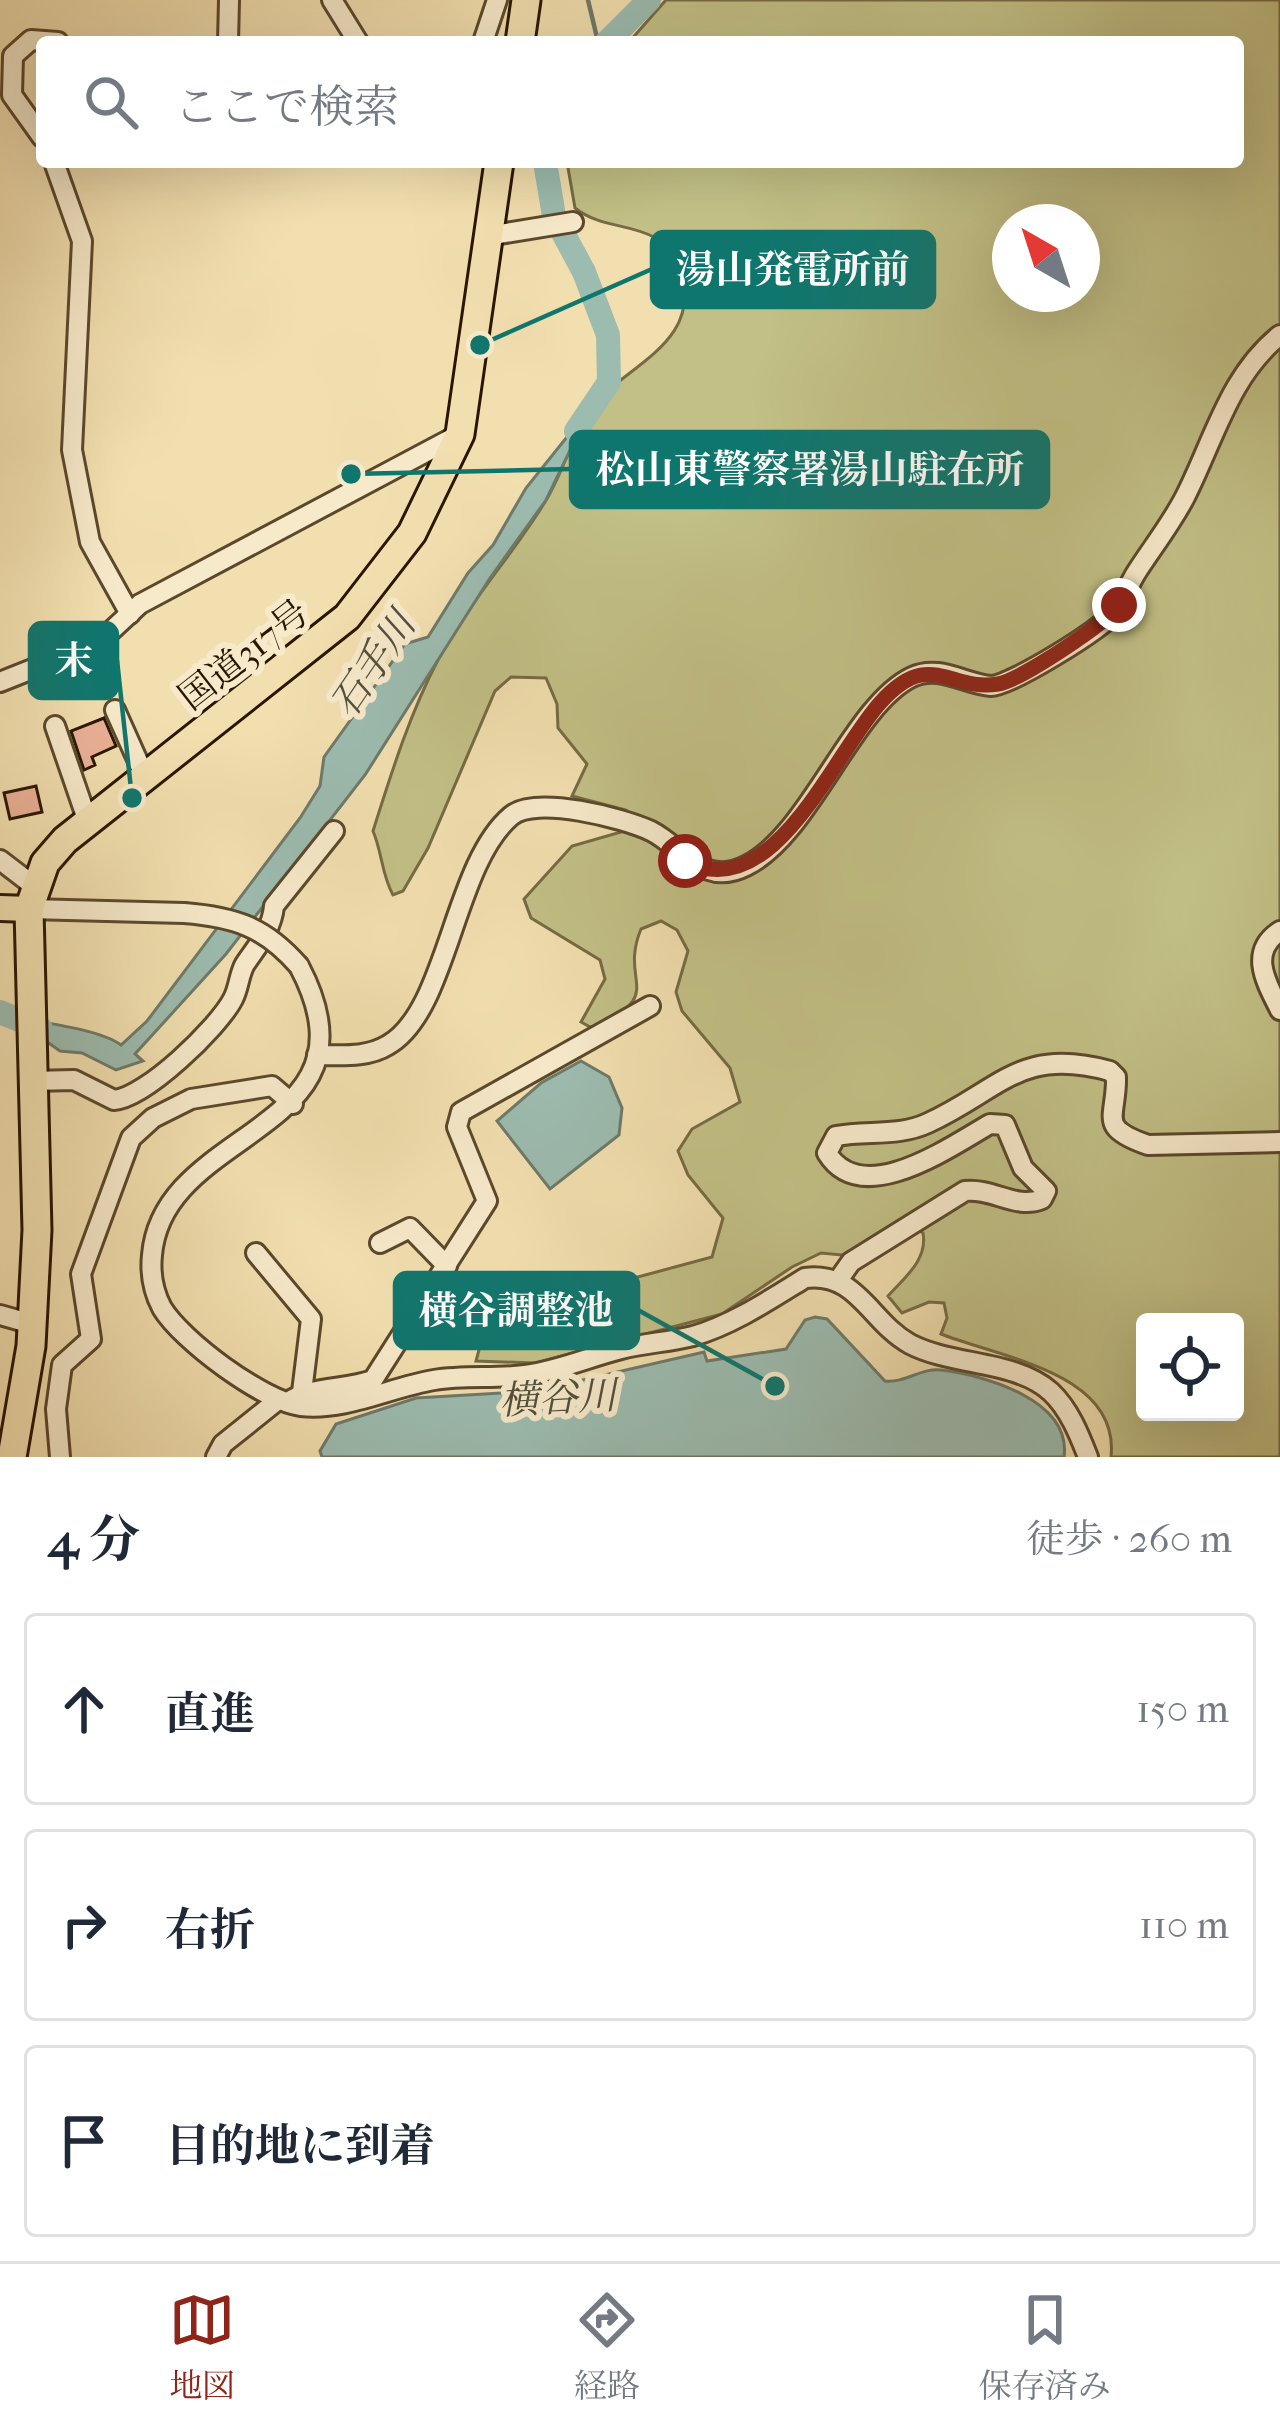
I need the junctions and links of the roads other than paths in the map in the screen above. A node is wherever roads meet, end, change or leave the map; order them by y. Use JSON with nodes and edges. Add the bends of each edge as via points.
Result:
{"nodes":[{"id":1,"x":229,"y":0,"type":"edge"},
{"id":2,"x":332,"y":0,"type":"edge"},
{"id":3,"x":497,"y":0,"type":"edge"},
{"id":4,"x":526,"y":0,"type":"edge"},
{"id":5,"x":228,"y":36,"type":"edge"},
{"id":6,"x":354,"y":36,"type":"edge"},
{"id":7,"x":485,"y":36,"type":"edge"},
{"id":8,"x":521,"y":36,"type":"edge"},
{"id":9,"x":36,"y":40,"type":"edge"},
{"id":10,"x":36,"y":128,"type":"edge"},
{"id":11,"x":56,"y":168,"type":"edge"},
{"id":12,"x":498,"y":168,"type":"edge"},
{"id":13,"x":573,"y":222,"type":"dead end"},
{"id":14,"x":487,"y":236,"type":"junction"},
{"id":15,"x":1280,"y":334,"type":"edge"},
{"id":16,"x":460,"y":434,"type":"junction"},
{"id":17,"x":130,"y":614,"type":"junction"},
{"id":18,"x":0,"y":682,"type":"edge"},
{"id":19,"x":115,"y":710,"type":"dead end"},
{"id":20,"x":55,"y":726,"type":"dead end"},
{"id":21,"x":145,"y":777,"type":"junction"},
{"id":22,"x":88,"y":822,"type":"junction"},
{"id":23,"x":334,"y":831,"type":"dead end"},
{"id":24,"x":0,"y":860,"type":"edge"},
{"id":25,"x":31,"y":898,"type":"junction"},
{"id":26,"x":0,"y":908,"type":"edge"},
{"id":27,"x":1280,"y":931,"type":"edge"},
{"id":28,"x":650,"y":1006,"type":"dead end"},
{"id":29,"x":1280,"y":1010,"type":"edge"},
{"id":30,"x":317,"y":1055,"type":"junction"},
{"id":31,"x":32,"y":1074,"type":"junction"},
{"id":32,"x":293,"y":1103,"type":"junction"},
{"id":33,"x":1280,"y":1142,"type":"edge"},
{"id":34,"x":380,"y":1243,"type":"dead end"},
{"id":35,"x":256,"y":1253,"type":"dead end"},
{"id":36,"x":447,"y":1267,"type":"junction"},
{"id":37,"x":838,"y":1279,"type":"junction"},
{"id":38,"x":0,"y":1315,"type":"edge"},
{"id":39,"x":32,"y":1335,"type":"junction"},
{"id":40,"x":62,"y":1365,"type":"junction"},
{"id":41,"x":290,"y":1398,"type":"junction"},
{"id":42,"x":12,"y":1457,"type":"edge"},
{"id":43,"x":61,"y":1457,"type":"edge"},
{"id":44,"x":216,"y":1457,"type":"edge"},
{"id":45,"x":1088,"y":1457,"type":"edge"}],
"edges":[{"from":1,"to":5,"type":"street"},
{"from":2,"to":6,"type":"street"},
{"from":3,"to":7,"type":"street"},
{"from":4,"to":8,"type":"highway"},
{"from":9,"to":10,"type":"street","via":[[13,56],[12,94]]},
{"from":11,"to":17,"type":"street","via":[[82,241],[72,450],[90,542]]},
{"from":12,"to":14,"type":"highway","name":"国道317号"},
{"from":13,"to":14,"type":"street"},
{"from":14,"to":16,"type":"highway","name":"国道317号"},
{"from":15,"to":30,"type":"street","via":[[1245,370],[1167,527],[1112,616],[1090,635],[992,686],[912,676],[880,702],[778,842],[747,866],[696,867],[653,832],[590,814],[536,806],[515,812],[476,868],[414,1019],[391,1044]]},
{"from":16,"to":17,"type":"street"},
{"from":16,"to":21,"type":"highway","name":"国道317号","via":[[412,533],[366,597]]},
{"from":17,"to":18,"type":"street","via":[[98,643]]},
{"from":19,"to":21,"type":"street"},
{"from":20,"to":22,"type":"street"},
{"from":21,"to":22,"type":"highway","name":"国道317号"},
{"from":22,"to":25,"type":"highway","name":"国道317号","via":[[55,852]]},
{"from":23,"to":31,"type":"street","via":[[282,893],[233,999],[142,1090],[114,1100],[74,1080]]},
{"from":24,"to":25,"type":"street"},
{"from":25,"to":26,"type":"main road"},
{"from":25,"to":30,"type":"street","bridge":true,"via":[[244,921],[299,966],[318,1012]]},
{"from":25,"to":31,"type":"highway"},
{"from":27,"to":29,"type":"street","via":[[1265,944],[1261,963]]},
{"from":28,"to":36,"type":"street","via":[[461,1112],[457,1127],[487,1201]]},
{"from":30,"to":32,"type":"street"},
{"from":31,"to":39,"type":"highway"},
{"from":32,"to":40,"type":"street","via":[[272,1086],[191,1099],[141,1126],[85,1255],[91,1339]]},
{"from":32,"to":41,"type":"street","via":[[174,1196],[153,1240],[151,1268],[153,1289],[179,1327]]},
{"from":33,"to":37,"type":"street","via":[[1129,1139],[1111,1123],[1110,1071],[1049,1062],[995,1080],[929,1122],[836,1136],[826,1153],[849,1172],[903,1173],[990,1124],[1005,1125],[1023,1168],[1046,1191],[1023,1204],[987,1189],[965,1190],[851,1262]]},
{"from":34,"to":36,"type":"street","via":[[410,1228]]},
{"from":35,"to":41,"type":"street","via":[[311,1319]]},
{"from":36,"to":41,"type":"street","via":[[373,1379]]},
{"from":37,"to":41,"type":"street","via":[[806,1277],[708,1330],[527,1375],[434,1380],[325,1405]]},
{"from":37,"to":45,"type":"street","via":[[908,1342],[1052,1393]]},
{"from":38,"to":39,"type":"street"},
{"from":39,"to":40,"type":"street"},
{"from":39,"to":42,"type":"highway"},
{"from":40,"to":43,"type":"street"},
{"from":41,"to":44,"type":"street"}]}
